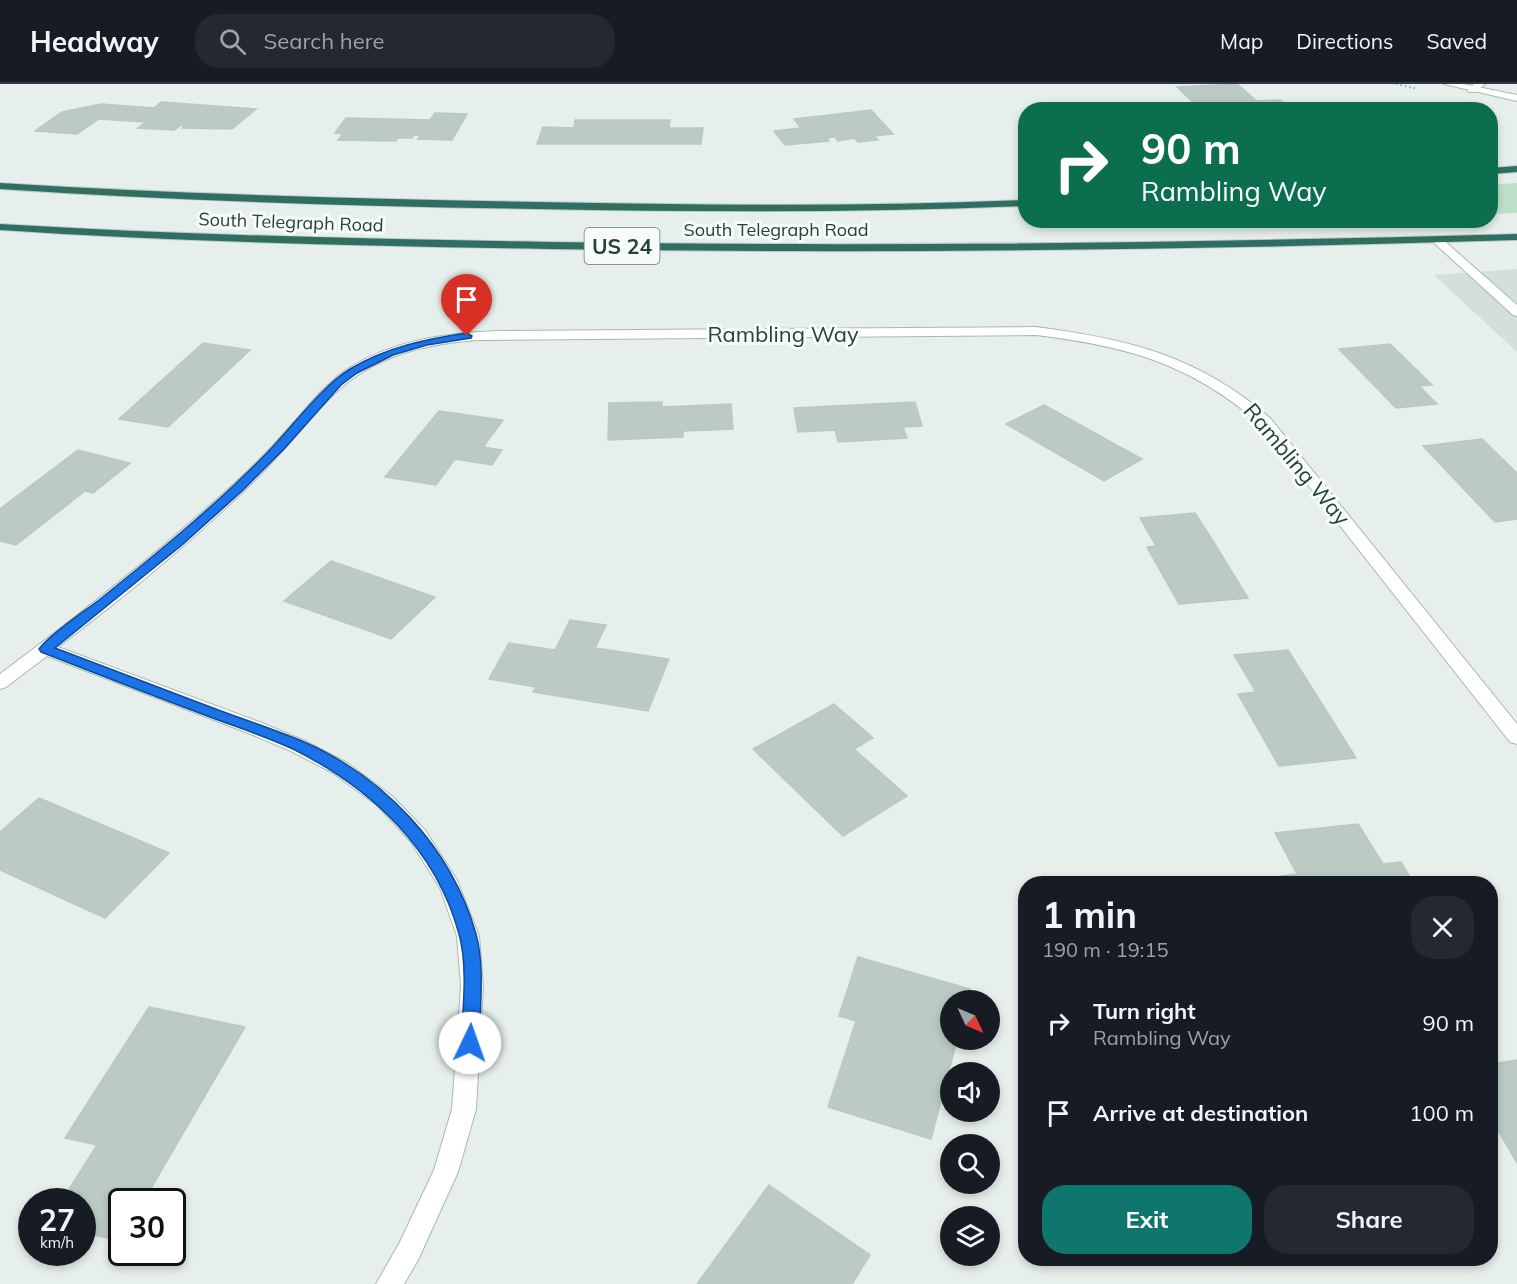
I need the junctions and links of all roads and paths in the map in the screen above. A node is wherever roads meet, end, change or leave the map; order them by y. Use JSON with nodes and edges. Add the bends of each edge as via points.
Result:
{"nodes":[{"id":1,"x":1449,"y":84,"type":"edge"},
{"id":2,"x":1476,"y":87,"type":"edge"},
{"id":3,"x":1517,"y":99,"type":"edge"},
{"id":4,"x":1517,"y":106,"type":"edge"},
{"id":5,"x":1517,"y":170,"type":"edge"},
{"id":6,"x":1498,"y":171,"type":"edge"},
{"id":7,"x":0,"y":186,"type":"edge"},
{"id":8,"x":1018,"y":203,"type":"edge"},
{"id":9,"x":0,"y":226,"type":"edge"},
{"id":10,"x":1517,"y":237,"type":"edge"},
{"id":11,"x":1437,"y":240,"type":"junction"},
{"id":12,"x":1517,"y":312,"type":"edge"},
{"id":13,"x":45,"y":649,"type":"junction"},
{"id":14,"x":0,"y":683,"type":"edge"},
{"id":15,"x":1517,"y":737,"type":"edge"},
{"id":16,"x":389,"y":1284,"type":"edge"}],
"edges":[{"from":1,"to":2,"type":"street"},
{"from":2,"to":3,"type":"street"},
{"from":2,"to":4,"type":"street"},
{"from":5,"to":6,"type":"highway"},
{"from":7,"to":8,"type":"highway","name":"South Telegraph Road","number":"US 24","via":[[353,204],[668,208]]},
{"from":9,"to":11,"type":"highway","name":"South Telegraph Road","number":"US 24","via":[[139,236],[335,242],[736,248]]},
{"from":10,"to":11,"type":"highway","name":"South Telegraph Road","number":"US 24"},
{"from":11,"to":12,"type":"street"},
{"from":13,"to":14,"type":"street","name":"Rambling Way"},
{"from":13,"to":15,"type":"street","name":"Rambling Way","via":[[178,543],[281,445],[337,383],[369,363],[407,347],[446,338],[498,335],[1036,331],[1145,350],[1201,373],[1245,401]]},
{"from":13,"to":16,"type":"street","via":[[276,737],[340,768],[385,801],[418,836],[450,886],[468,936],[472,986],[464,1109],[446,1172]]}]}
